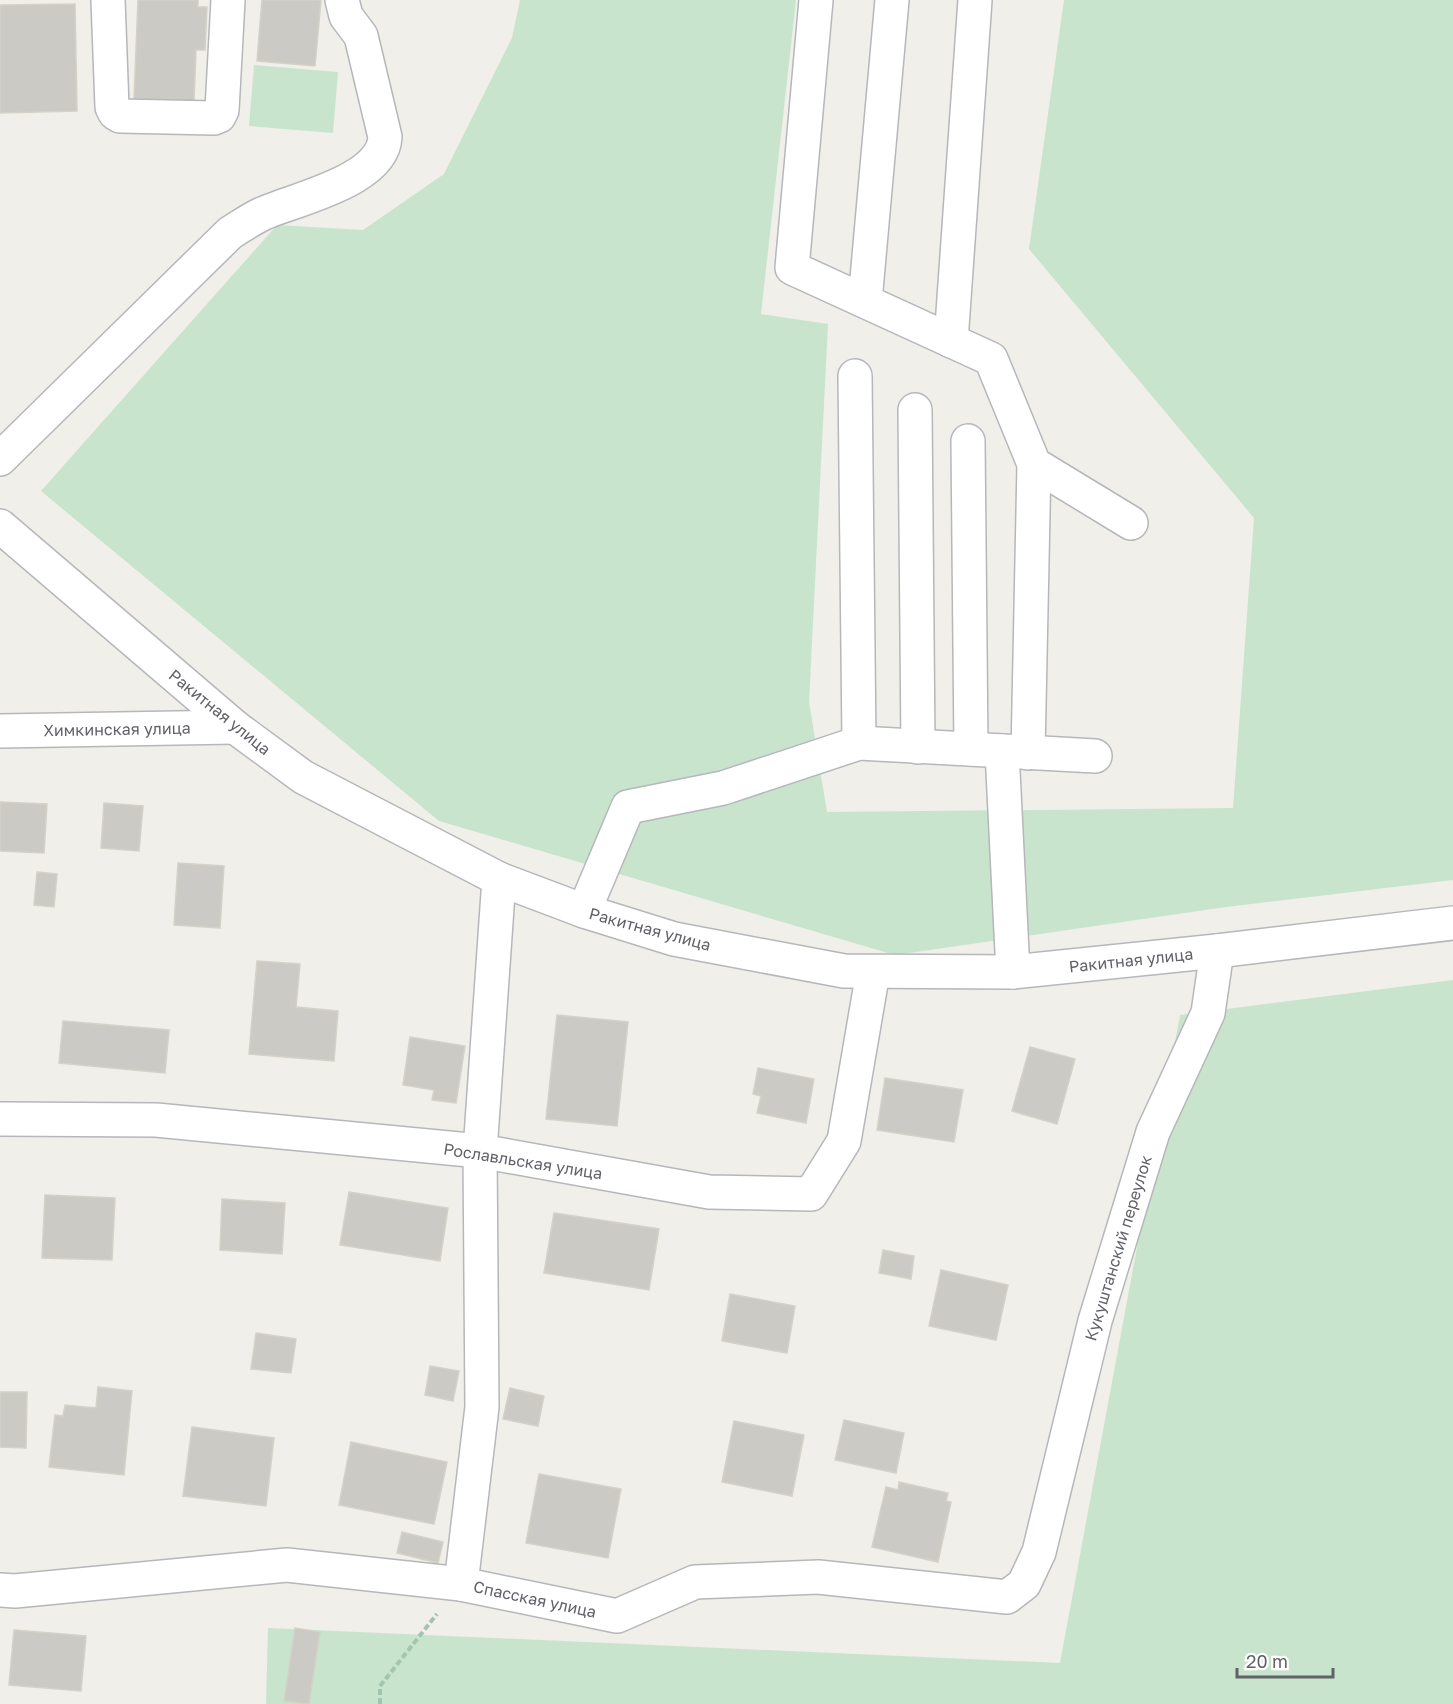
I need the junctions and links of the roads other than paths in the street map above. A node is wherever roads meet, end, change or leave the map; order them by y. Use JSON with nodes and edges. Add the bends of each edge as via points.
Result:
{"nodes":[{"id":1,"x":108,"y":0,"type":"edge"},
{"id":2,"x":228,"y":0,"type":"edge"},
{"id":3,"x":342,"y":0,"type":"edge"},
{"id":4,"x":816,"y":0,"type":"edge"},
{"id":5,"x":892,"y":0,"type":"edge"},
{"id":6,"x":975,"y":0,"type":"edge"},
{"id":7,"x":865,"y":301,"type":"junction"},
{"id":8,"x":951,"y":341,"type":"junction"},
{"id":9,"x":855,"y":376,"type":"dead end"},
{"id":10,"x":915,"y":410,"type":"dead end"},
{"id":11,"x":968,"y":441,"type":"dead end"},
{"id":12,"x":0,"y":459,"type":"edge"},
{"id":13,"x":1034,"y":464,"type":"junction"},
{"id":14,"x":1131,"y":523,"type":"dead end"},
{"id":15,"x":0,"y":526,"type":"edge"},
{"id":16,"x":235,"y":727,"type":"junction"},
{"id":17,"x":0,"y":731,"type":"edge"},
{"id":18,"x":860,"y":743,"type":"junction"},
{"id":19,"x":918,"y":747,"type":"junction"},
{"id":20,"x":1001,"y":751,"type":"junction"},
{"id":21,"x":1095,"y":756,"type":"dead end"},
{"id":22,"x":499,"y":879,"type":"junction"},
{"id":23,"x":584,"y":911,"type":"junction"},
{"id":24,"x":1453,"y":922,"type":"edge"},
{"id":25,"x":1217,"y":951,"type":"junction"},
{"id":26,"x":873,"y":972,"type":"junction"},
{"id":27,"x":1013,"y":972,"type":"junction"},
{"id":28,"x":0,"y":1119,"type":"edge"},
{"id":29,"x":480,"y":1151,"type":"junction"},
{"id":30,"x":1039,"y":1552,"type":"joint"},
{"id":31,"x":461,"y":1584,"type":"junction"},
{"id":32,"x":0,"y":1590,"type":"edge"}],
"edges":[{"from":1,"to":2,"type":"street","via":[[115,113],[214,118],[222,110]]},
{"from":3,"to":12,"type":"street","via":[[346,15],[361,36],[385,137],[381,154],[357,176],[260,215],[230,233]]},
{"from":4,"to":7,"type":"street","via":[[792,268]]},
{"from":5,"to":7,"type":"street"},
{"from":6,"to":8,"type":"street"},
{"from":7,"to":8,"type":"street"},
{"from":8,"to":13,"type":"street","via":[[991,359]]},
{"from":9,"to":18,"type":"street"},
{"from":10,"to":19,"type":"street"},
{"from":11,"to":20,"type":"street"},
{"from":13,"to":14,"type":"street"},
{"from":13,"to":20,"type":"street"},
{"from":15,"to":16,"type":"street","name":"Ракитная улица"},
{"from":16,"to":17,"type":"street","name":"Химкинская улица"},
{"from":16,"to":22,"type":"street","name":"Ракитная улица","via":[[303,777]]},
{"from":18,"to":19,"type":"street"},
{"from":18,"to":23,"type":"street","via":[[723,788],[628,807]]},
{"from":19,"to":20,"type":"street"},
{"from":20,"to":21,"type":"street"},
{"from":20,"to":27,"type":"street"},
{"from":22,"to":23,"type":"street","name":"Ракитная улица"},
{"from":22,"to":29,"type":"street"},
{"from":23,"to":26,"type":"street","name":"Ракитная улица","via":[[674,939],[844,971]]},
{"from":24,"to":25,"type":"street","name":"Ракитная улица"},
{"from":25,"to":27,"type":"street","name":"Ракитная улица"},
{"from":25,"to":30,"type":"street","name":"Кукуштанский переулок","via":[[1208,1013],[1153,1132],[1095,1321]]},
{"from":26,"to":27,"type":"street","name":"Ракитная улица"},
{"from":26,"to":29,"type":"street","name":"Рославльская улица","via":[[844,1141],[811,1194],[709,1192]]},
{"from":28,"to":29,"type":"street","name":"Рославльская улица","via":[[156,1120]]},
{"from":29,"to":31,"type":"street","via":[[482,1407]]},
{"from":30,"to":31,"type":"street","name":"Спасская улица","via":[[1024,1584],[1007,1597],[818,1577],[695,1582],[617,1616]]},
{"from":31,"to":32,"type":"street","name":"Спасская улица","via":[[287,1565]]}]}
